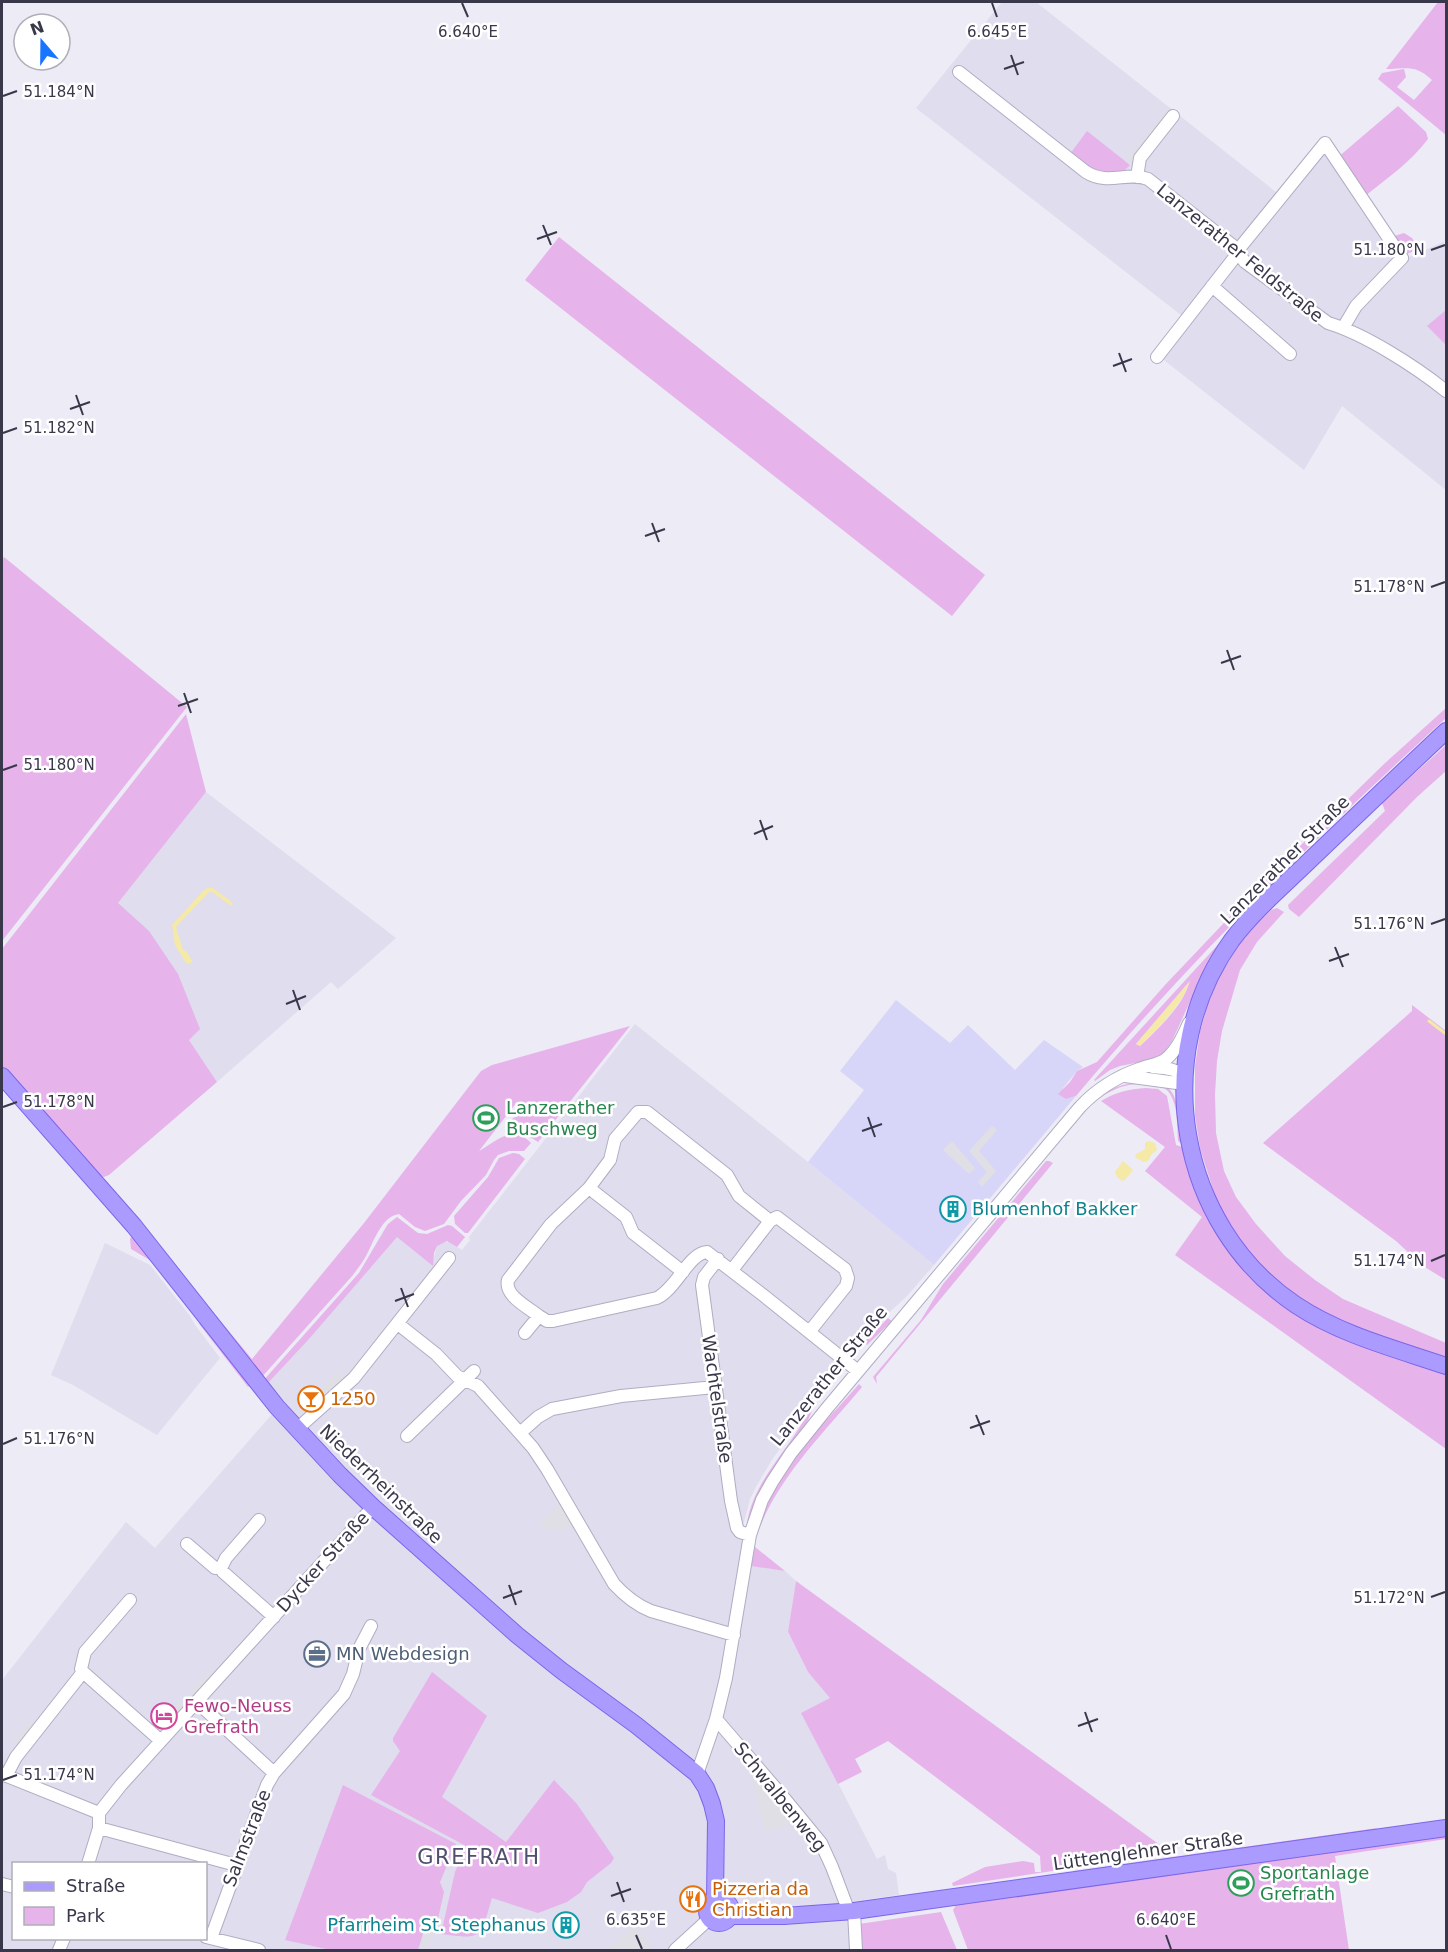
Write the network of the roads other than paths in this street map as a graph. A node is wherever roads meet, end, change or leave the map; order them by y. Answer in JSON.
{"nodes":[{"id":1,"x":959,"y":72,"type":"dead end"},
{"id":2,"x":1173,"y":116,"type":"dead end"},
{"id":3,"x":1137,"y":177,"type":"junction"},
{"id":4,"x":1238,"y":252,"type":"junction"},
{"id":5,"x":1212,"y":286,"type":"junction"},
{"id":6,"x":1343,"y":328,"type":"junction"},
{"id":7,"x":1290,"y":354,"type":"dead end"},
{"id":8,"x":1157,"y":357,"type":"dead end"},
{"id":9,"x":1446,"y":391,"type":"edge"},
{"id":10,"x":1446,"y":731,"type":"edge"},
{"id":11,"x":1199,"y":1004,"type":"junction"},
{"id":12,"x":1148,"y":1066,"type":"junction"},
{"id":13,"x":2,"y":1076,"type":"edge"},
{"id":14,"x":1124,"y":1076,"type":"junction"},
{"id":15,"x":1185,"y":1078,"type":"junction"},
{"id":16,"x":589,"y":1188,"type":"junction"},
{"id":17,"x":770,"y":1221,"type":"junction"},
{"id":18,"x":449,"y":1258,"type":"dead end"},
{"id":19,"x":718,"y":1259,"type":"junction"},
{"id":20,"x":732,"y":1270,"type":"junction"},
{"id":21,"x":683,"y":1272,"type":"junction"},
{"id":22,"x":539,"y":1316,"type":"junction"},
{"id":23,"x":398,"y":1324,"type":"junction"},
{"id":24,"x":810,"y":1332,"type":"junction"},
{"id":25,"x":525,"y":1333,"type":"dead end"},
{"id":26,"x":1446,"y":1366,"type":"edge"},
{"id":27,"x":474,"y":1371,"type":"dead end"},
{"id":28,"x":858,"y":1371,"type":"junction"},
{"id":29,"x":464,"y":1381,"type":"junction"},
{"id":30,"x":715,"y":1387,"type":"junction"},
{"id":31,"x":297,"y":1430,"type":"junction"},
{"id":32,"x":520,"y":1433,"type":"junction"},
{"id":33,"x":407,"y":1436,"type":"dead end"},
{"id":34,"x":373,"y":1508,"type":"junction"},
{"id":35,"x":260,"y":1520,"type":"dead end"},
{"id":36,"x":750,"y":1535,"type":"junction"},
{"id":37,"x":187,"y":1544,"type":"dead end"},
{"id":38,"x":220,"y":1568,"type":"junction"},
{"id":39,"x":130,"y":1600,"type":"dead end"},
{"id":40,"x":274,"y":1617,"type":"junction"},
{"id":41,"x":371,"y":1626,"type":"dead end"},
{"id":42,"x":734,"y":1635,"type":"junction"},
{"id":43,"x":83,"y":1672,"type":"junction"},
{"id":44,"x":197,"y":1702,"type":"junction"},
{"id":45,"x":716,"y":1719,"type":"junction"},
{"id":46,"x":161,"y":1741,"type":"junction"},
{"id":47,"x":274,"y":1773,"type":"junction"},
{"id":48,"x":697,"y":1774,"type":"junction"},
{"id":49,"x":4,"y":1775,"type":"edge"},
{"id":50,"x":99,"y":1813,"type":"junction"},
{"id":51,"x":99,"y":1828,"type":"junction"},
{"id":52,"x":1446,"y":1828,"type":"edge"},
{"id":53,"x":88,"y":1862,"type":"edge"},
{"id":54,"x":236,"y":1865,"type":"junction"},
{"id":55,"x":715,"y":1899,"type":"junction"},
{"id":56,"x":851,"y":1912,"type":"junction"},
{"id":57,"x":730,"y":1916,"type":"junction"},
{"id":58,"x":710,"y":1919,"type":"junction"},
{"id":59,"x":208,"y":1937,"type":"edge"},
{"id":60,"x":260,"y":1950,"type":"edge"},
{"id":61,"x":675,"y":1950,"type":"edge"},
{"id":62,"x":856,"y":1950,"type":"edge"}],
"edges":[{"from":1,"to":3,"type":"street","name":"Lanzerather Feldstraße"},
{"from":2,"to":3,"type":"street","name":"Lanzerather Feldstraße"},
{"from":3,"to":4,"type":"street","name":"Lanzerather Feldstraße"},
{"from":4,"to":5,"type":"street"},
{"from":4,"to":6,"type":"street","name":"Lanzerather Feldstraße"},
{"from":4,"to":6,"type":"street"},
{"from":5,"to":7,"type":"street"},
{"from":5,"to":8,"type":"street"},
{"from":6,"to":9,"type":"street","name":"Lanzerather Feldstraße"},
{"from":10,"to":11,"type":"main road","name":"Lanzerather Straße"},
{"from":11,"to":12,"type":"street","name":"Lanzerather Straße"},
{"from":11,"to":15,"type":"main road","name":"Lanzerather Straße"},
{"from":12,"to":14,"type":"street","name":"Lanzerather Straße"},
{"from":12,"to":15,"type":"street"},
{"from":13,"to":31,"type":"main road","name":"Niederrheinstraße"},
{"from":14,"to":15,"type":"street"},
{"from":14,"to":28,"type":"street","name":"Lanzerather Straße"},
{"from":15,"to":26,"type":"main road","name":"Lanzerather Straße"},
{"from":16,"to":17,"type":"street"},
{"from":16,"to":21,"type":"street"},
{"from":16,"to":22,"type":"street"},
{"from":17,"to":20,"type":"street"},
{"from":17,"to":24,"type":"street"},
{"from":18,"to":23,"type":"street"},
{"from":19,"to":20,"type":"street"},
{"from":19,"to":21,"type":"street"},
{"from":19,"to":30,"type":"street","name":"Wachtelstraße"},
{"from":20,"to":24,"type":"street"},
{"from":21,"to":22,"type":"street"},
{"from":22,"to":25,"type":"street"},
{"from":23,"to":29,"type":"street"},
{"from":23,"to":31,"type":"street"},
{"from":24,"to":28,"type":"street"},
{"from":27,"to":29,"type":"street"},
{"from":28,"to":36,"type":"street","name":"Lanzerather Straße"},
{"from":29,"to":32,"type":"street"},
{"from":29,"to":33,"type":"street"},
{"from":30,"to":32,"type":"street"},
{"from":30,"to":36,"type":"street","name":"Wachtelstraße"},
{"from":31,"to":34,"type":"main road","name":"Niederrheinstraße"},
{"from":32,"to":42,"type":"street"},
{"from":34,"to":40,"type":"street","name":"Dycker Straße"},
{"from":34,"to":48,"type":"main road","name":"Niederrheinstraße"},
{"from":35,"to":38,"type":"street"},
{"from":36,"to":42,"type":"street","name":"Lanzerather Straße"},
{"from":37,"to":38,"type":"street","name":"Dycker Straße"},
{"from":38,"to":40,"type":"street","name":"Dycker Straße"},
{"from":39,"to":43,"type":"street"},
{"from":40,"to":44,"type":"street","name":"Dycker Straße"},
{"from":41,"to":47,"type":"street","name":"Salmstraße"},
{"from":42,"to":45,"type":"street","name":"Lanzerather Straße"},
{"from":43,"to":46,"type":"street"},
{"from":43,"to":49,"type":"street"},
{"from":44,"to":46,"type":"street","name":"Dycker Straße"},
{"from":44,"to":47,"type":"street","name":"Salmstraße"},
{"from":45,"to":48,"type":"street","name":"Lanzerather Straße"},
{"from":45,"to":56,"type":"street","name":"Schwalbenweg"},
{"from":46,"to":50,"type":"street","name":"Dycker Straße"},
{"from":47,"to":54,"type":"street","name":"Salmstraße"},
{"from":48,"to":55,"type":"main road","name":"Niederrheinstraße"},
{"from":49,"to":50,"type":"street"},
{"from":50,"to":51,"type":"street"},
{"from":51,"to":53,"type":"street"},
{"from":51,"to":54,"type":"street"},
{"from":52,"to":56,"type":"main road","name":"Lüttenglehner Straße"},
{"from":54,"to":59,"type":"street","name":"Salmstraße"},
{"from":55,"to":57,"type":"main road"},
{"from":55,"to":58,"type":"main road"},
{"from":56,"to":57,"type":"main road","name":"Lüttenglehner Straße"},
{"from":56,"to":62,"type":"street"},
{"from":57,"to":58,"type":"main road"},
{"from":58,"to":61,"type":"street"},
{"from":59,"to":60,"type":"street"}]}
